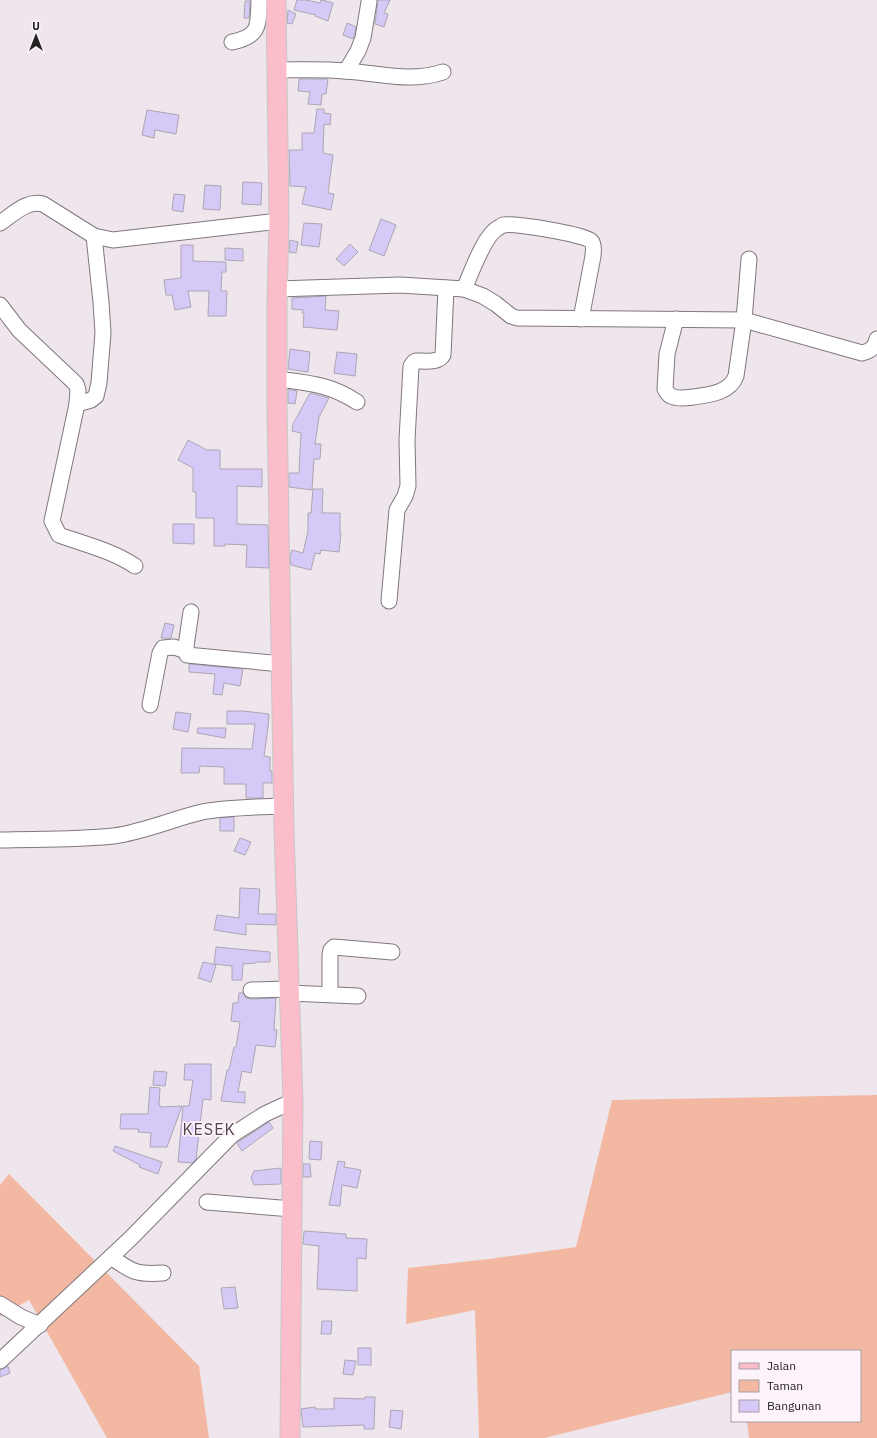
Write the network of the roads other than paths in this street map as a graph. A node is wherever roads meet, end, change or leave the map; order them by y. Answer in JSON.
{"nodes":[{"id":1,"x":259,"y":0,"type":"edge"},
{"id":2,"x":276,"y":0,"type":"edge"},
{"id":3,"x":369,"y":2,"type":"dead end"},
{"id":4,"x":232,"y":42,"type":"dead end"},
{"id":5,"x":277,"y":70,"type":"junction"},
{"id":6,"x":346,"y":71,"type":"junction"},
{"id":7,"x":443,"y":72,"type":"dead end"},
{"id":8,"x":279,"y":221,"type":"junction"},
{"id":9,"x":0,"y":224,"type":"edge"},
{"id":10,"x":94,"y":236,"type":"junction"},
{"id":11,"x":749,"y":259,"type":"dead end"},
{"id":12,"x":446,"y":288,"type":"junction"},
{"id":13,"x":277,"y":289,"type":"junction"},
{"id":14,"x":464,"y":289,"type":"junction"},
{"id":15,"x":0,"y":306,"type":"edge"},
{"id":16,"x":581,"y":319,"type":"junction"},
{"id":17,"x":676,"y":319,"type":"junction"},
{"id":18,"x":744,"y":320,"type":"junction"},
{"id":19,"x":877,"y":339,"type":"edge"},
{"id":20,"x":277,"y":379,"type":"junction"},
{"id":21,"x":357,"y":402,"type":"dead end"},
{"id":22,"x":77,"y":404,"type":"junction"},
{"id":23,"x":135,"y":566,"type":"dead end"},
{"id":24,"x":389,"y":601,"type":"dead end"},
{"id":25,"x":191,"y":612,"type":"dead end"},
{"id":26,"x":186,"y":651,"type":"junction"},
{"id":27,"x":282,"y":664,"type":"junction"},
{"id":28,"x":150,"y":705,"type":"dead end"},
{"id":29,"x":284,"y":806,"type":"junction"},
{"id":30,"x":0,"y":840,"type":"edge"},
{"id":31,"x":392,"y":952,"type":"dead end"},
{"id":32,"x":251,"y":990,"type":"dead end"},
{"id":33,"x":289,"y":991,"type":"junction"},
{"id":34,"x":330,"y":994,"type":"junction"},
{"id":35,"x":358,"y":996,"type":"dead end"},
{"id":36,"x":293,"y":1101,"type":"junction"},
{"id":37,"x":207,"y":1202,"type":"dead end"},
{"id":38,"x":292,"y":1209,"type":"junction"},
{"id":39,"x":111,"y":1257,"type":"junction"},
{"id":40,"x":163,"y":1273,"type":"dead end"},
{"id":41,"x":0,"y":1304,"type":"edge"},
{"id":42,"x":40,"y":1325,"type":"junction"},
{"id":43,"x":0,"y":1361,"type":"edge"},
{"id":44,"x":290,"y":1438,"type":"edge"}],
"edges":[{"from":1,"to":4,"type":"street"},
{"from":2,"to":5,"type":"main road"},
{"from":3,"to":6,"type":"street"},
{"from":5,"to":6,"type":"street"},
{"from":5,"to":8,"type":"main road"},
{"from":6,"to":7,"type":"street"},
{"from":8,"to":10,"type":"street"},
{"from":8,"to":13,"type":"main road"},
{"from":9,"to":10,"type":"street"},
{"from":10,"to":22,"type":"street"},
{"from":11,"to":18,"type":"street"},
{"from":12,"to":13,"type":"street"},
{"from":12,"to":14,"type":"street"},
{"from":12,"to":24,"type":"street"},
{"from":13,"to":20,"type":"main road"},
{"from":14,"to":16,"type":"street"},
{"from":14,"to":16,"type":"street"},
{"from":15,"to":22,"type":"street"},
{"from":16,"to":17,"type":"street"},
{"from":17,"to":18,"type":"street"},
{"from":17,"to":18,"type":"street"},
{"from":18,"to":19,"type":"street"},
{"from":20,"to":21,"type":"street"},
{"from":20,"to":27,"type":"main road"},
{"from":22,"to":23,"type":"street"},
{"from":25,"to":26,"type":"street"},
{"from":26,"to":27,"type":"street"},
{"from":26,"to":28,"type":"street"},
{"from":27,"to":29,"type":"main road"},
{"from":29,"to":30,"type":"street"},
{"from":29,"to":33,"type":"main road"},
{"from":31,"to":34,"type":"street"},
{"from":32,"to":33,"type":"street"},
{"from":33,"to":34,"type":"street"},
{"from":33,"to":36,"type":"main road"},
{"from":34,"to":35,"type":"street"},
{"from":36,"to":38,"type":"main road"},
{"from":36,"to":39,"type":"street"},
{"from":37,"to":38,"type":"street"},
{"from":38,"to":44,"type":"main road"},
{"from":39,"to":40,"type":"street"},
{"from":39,"to":42,"type":"street"},
{"from":41,"to":42,"type":"street"},
{"from":42,"to":43,"type":"street"}]}
